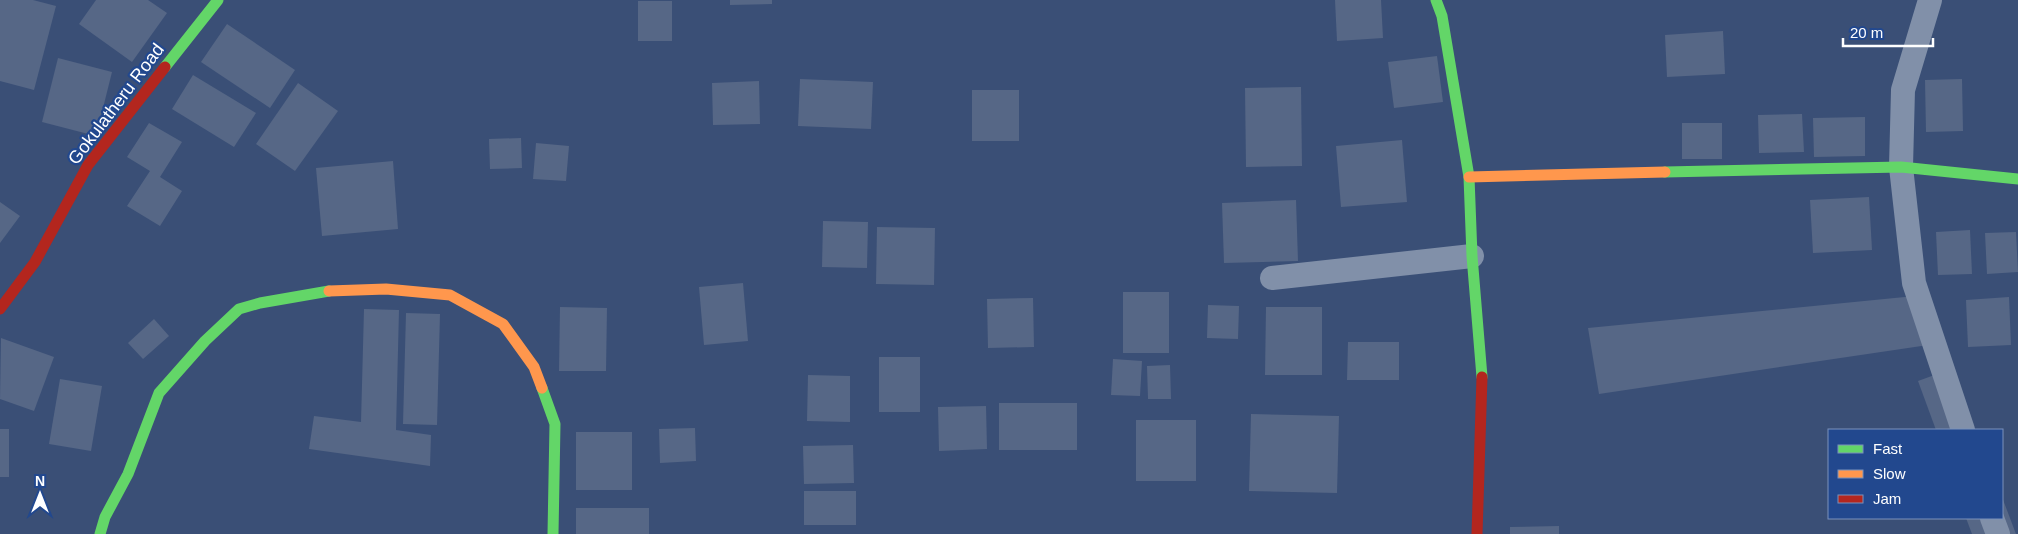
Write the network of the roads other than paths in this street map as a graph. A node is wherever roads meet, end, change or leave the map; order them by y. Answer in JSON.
{"nodes":[{"id":1,"x":218,"y":0,"type":"edge"},
{"id":2,"x":1436,"y":0,"type":"edge"},
{"id":3,"x":1930,"y":0,"type":"edge"},
{"id":4,"x":1901,"y":167,"type":"junction"},
{"id":5,"x":1469,"y":177,"type":"junction"},
{"id":6,"x":2018,"y":179,"type":"edge"},
{"id":7,"x":1472,"y":256,"type":"junction"},
{"id":8,"x":1272,"y":278,"type":"dead end"},
{"id":9,"x":0,"y":309,"type":"edge"},
{"id":10,"x":1963,"y":429,"type":"edge"},
{"id":11,"x":1992,"y":519,"type":"edge"},
{"id":12,"x":100,"y":534,"type":"edge"},
{"id":13,"x":553,"y":534,"type":"edge"},
{"id":14,"x":1477,"y":534,"type":"edge"},
{"id":15,"x":1998,"y":534,"type":"edge"}],
"edges":[{"from":1,"to":9,"type":"street","name":"Gokulatheru Road"},
{"from":2,"to":5,"type":"street"},
{"from":3,"to":4,"type":"street"},
{"from":4,"to":5,"type":"street"},
{"from":4,"to":6,"type":"street"},
{"from":4,"to":10,"type":"street"},
{"from":5,"to":7,"type":"street"},
{"from":7,"to":8,"type":"street"},
{"from":7,"to":14,"type":"street"},
{"from":11,"to":15,"type":"street"},
{"from":12,"to":13,"type":"street"}]}
